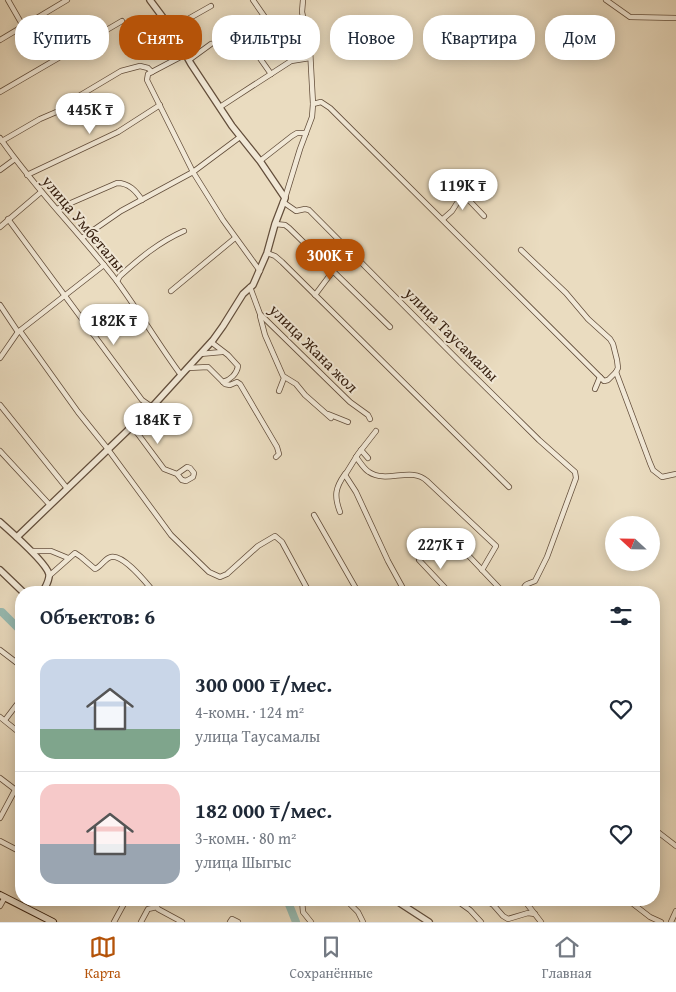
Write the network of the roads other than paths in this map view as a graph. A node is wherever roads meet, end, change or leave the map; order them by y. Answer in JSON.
{"nodes":[{"id":1,"x":8,"y":0,"type":"edge"},
{"id":2,"x":67,"y":0,"type":"edge"},
{"id":3,"x":150,"y":0,"type":"edge"},
{"id":4,"x":253,"y":0,"type":"edge"},
{"id":5,"x":303,"y":0,"type":"edge"},
{"id":6,"x":606,"y":0,"type":"edge"},
{"id":7,"x":211,"y":6,"type":"dead end"},
{"id":8,"x":17,"y":15,"type":"edge"},
{"id":9,"x":42,"y":15,"type":"edge"},
{"id":10,"x":161,"y":15,"type":"edge"},
{"id":11,"x":195,"y":15,"type":"edge"},
{"id":12,"x":263,"y":15,"type":"edge"},
{"id":13,"x":303,"y":15,"type":"edge"},
{"id":14,"x":676,"y":18,"type":"edge"},
{"id":15,"x":119,"y":23,"type":"edge"},
{"id":16,"x":15,"y":31,"type":"edge"},
{"id":17,"x":0,"y":40,"type":"edge"},
{"id":18,"x":211,"y":44,"type":"dead end"},
{"id":19,"x":202,"y":49,"type":"edge"},
{"id":20,"x":180,"y":60,"type":"edge"},
{"id":21,"x":189,"y":60,"type":"edge"},
{"id":22,"x":261,"y":60,"type":"edge"},
{"id":23,"x":297,"y":60,"type":"edge"},
{"id":24,"x":310,"y":60,"type":"edge"},
{"id":25,"x":152,"y":72,"type":"junction"},
{"id":26,"x":271,"y":74,"type":"junction"},
{"id":27,"x":0,"y":92,"type":"edge"},
{"id":28,"x":313,"y":104,"type":"junction"},
{"id":29,"x":160,"y":105,"type":"junction"},
{"id":30,"x":220,"y":107,"type":"junction"},
{"id":31,"x":306,"y":133,"type":"junction"},
{"id":32,"x":240,"y":137,"type":"junction"},
{"id":33,"x":1,"y":141,"type":"edge"},
{"id":34,"x":15,"y":159,"type":"junction"},
{"id":35,"x":260,"y":161,"type":"junction"},
{"id":36,"x":0,"y":170,"type":"edge"},
{"id":37,"x":193,"y":172,"type":"junction"},
{"id":38,"x":27,"y":175,"type":"junction"},
{"id":39,"x":41,"y":192,"type":"junction"},
{"id":40,"x":142,"y":200,"type":"junction"},
{"id":41,"x":284,"y":200,"type":"junction"},
{"id":42,"x":57,"y":209,"type":"junction"},
{"id":43,"x":484,"y":216,"type":"dead end"},
{"id":44,"x":8,"y":219,"type":"junction"},
{"id":45,"x":443,"y":219,"type":"junction"},
{"id":46,"x":275,"y":224,"type":"junction"},
{"id":47,"x":0,"y":227,"type":"edge"},
{"id":48,"x":184,"y":231,"type":"dead end"},
{"id":49,"x":82,"y":238,"type":"junction"},
{"id":50,"x":235,"y":238,"type":"junction"},
{"id":51,"x":520,"y":250,"type":"dead end"},
{"id":52,"x":267,"y":253,"type":"junction"},
{"id":53,"x":104,"y":265,"type":"junction"},
{"id":54,"x":260,"y":270,"type":"junction"},
{"id":55,"x":333,"y":271,"type":"junction"},
{"id":56,"x":117,"y":282,"type":"junction"},
{"id":57,"x":250,"y":287,"type":"junction"},
{"id":58,"x":171,"y":291,"type":"dead end"},
{"id":59,"x":315,"y":295,"type":"junction"},
{"id":60,"x":66,"y":296,"type":"junction"},
{"id":61,"x":0,"y":305,"type":"edge"},
{"id":62,"x":260,"y":314,"type":"junction"},
{"id":63,"x":390,"y":327,"type":"dead end"},
{"id":64,"x":19,"y":332,"type":"junction"},
{"id":65,"x":211,"y":342,"type":"junction"},
{"id":66,"x":222,"y":352,"type":"junction"},
{"id":67,"x":200,"y":354,"type":"junction"},
{"id":68,"x":0,"y":358,"type":"edge"},
{"id":69,"x":186,"y":368,"type":"junction"},
{"id":70,"x":616,"y":372,"type":"junction"},
{"id":71,"x":181,"y":375,"type":"junction"},
{"id":72,"x":600,"y":377,"type":"junction"},
{"id":73,"x":285,"y":380,"type":"junction"},
{"id":74,"x":223,"y":382,"type":"junction"},
{"id":75,"x":595,"y":389,"type":"dead end"},
{"id":76,"x":280,"y":392,"type":"dead end"},
{"id":77,"x":0,"y":405,"type":"edge"},
{"id":78,"x":152,"y":407,"type":"junction"},
{"id":79,"x":324,"y":413,"type":"junction"},
{"id":80,"x":331,"y":418,"type":"dead end"},
{"id":81,"x":370,"y":419,"type":"dead end"},
{"id":82,"x":348,"y":422,"type":"dead end"},
{"id":83,"x":132,"y":426,"type":"junction"},
{"id":84,"x":376,"y":430,"type":"dead end"},
{"id":85,"x":107,"y":448,"type":"junction"},
{"id":86,"x":361,"y":450,"type":"junction"},
{"id":87,"x":0,"y":451,"type":"edge"},
{"id":88,"x":276,"y":457,"type":"dead end"},
{"id":89,"x":356,"y":457,"type":"junction"},
{"id":90,"x":368,"y":458,"type":"dead end"},
{"id":91,"x":177,"y":474,"type":"dead end"},
{"id":92,"x":345,"y":474,"type":"junction"},
{"id":93,"x":676,"y":474,"type":"edge"},
{"id":94,"x":66,"y":487,"type":"junction"},
{"id":95,"x":509,"y":487,"type":"dead end"},
{"id":96,"x":49,"y":504,"type":"junction"},
{"id":97,"x":340,"y":512,"type":"dead end"},
{"id":98,"x":314,"y":515,"type":"dead end"},
{"id":99,"x":1,"y":526,"type":"edge"},
{"id":100,"x":448,"y":534,"type":"dead end"},
{"id":101,"x":17,"y":537,"type":"junction"},
{"id":102,"x":31,"y":551,"type":"junction"},
{"id":103,"x":68,"y":558,"type":"junction"},
{"id":104,"x":419,"y":560,"type":"dead end"},
{"id":105,"x":0,"y":570,"type":"edge"},
{"id":106,"x":482,"y":570,"type":"junction"},
{"id":107,"x":49,"y":576,"type":"junction"},
{"id":108,"x":17,"y":586,"type":"edge"},
{"id":109,"x":45,"y":586,"type":"edge"},
{"id":110,"x":149,"y":586,"type":"edge"},
{"id":111,"x":305,"y":586,"type":"edge"},
{"id":112,"x":355,"y":586,"type":"edge"},
{"id":113,"x":402,"y":586,"type":"edge"},
{"id":114,"x":443,"y":586,"type":"edge"},
{"id":115,"x":497,"y":586,"type":"edge"},
{"id":116,"x":525,"y":586,"type":"edge"},
{"id":117,"x":0,"y":650,"type":"edge"},
{"id":118,"x":15,"y":661,"type":"edge"},
{"id":119,"x":15,"y":706,"type":"edge"},
{"id":120,"x":2,"y":720,"type":"edge"},
{"id":121,"x":15,"y":730,"type":"edge"},
{"id":122,"x":0,"y":778,"type":"edge"},
{"id":123,"x":15,"y":790,"type":"joint"},
{"id":124,"x":0,"y":818,"type":"edge"},
{"id":125,"x":660,"y":834,"type":"edge"},
{"id":126,"x":0,"y":841,"type":"edge"},
{"id":127,"x":676,"y":846,"type":"edge"},
{"id":128,"x":15,"y":849,"type":"edge"},
{"id":129,"x":2,"y":896,"type":"edge"},
{"id":130,"x":15,"y":903,"type":"edge"},
{"id":131,"x":0,"y":906,"type":"edge"},
{"id":132,"x":21,"y":906,"type":"edge"},
{"id":133,"x":123,"y":906,"type":"edge"},
{"id":134,"x":302,"y":906,"type":"edge"},
{"id":135,"x":352,"y":906,"type":"edge"},
{"id":136,"x":404,"y":906,"type":"edge"},
{"id":137,"x":464,"y":906,"type":"edge"},
{"id":138,"x":494,"y":906,"type":"edge"},
{"id":139,"x":528,"y":906,"type":"edge"},
{"id":140,"x":636,"y":906,"type":"edge"},
{"id":141,"x":157,"y":907,"type":"joint"},
{"id":142,"x":676,"y":911,"type":"edge"},
{"id":143,"x":534,"y":914,"type":"junction"},
{"id":144,"x":52,"y":922,"type":"edge"},
{"id":145,"x":114,"y":922,"type":"edge"},
{"id":146,"x":141,"y":922,"type":"edge"},
{"id":147,"x":182,"y":922,"type":"edge"},
{"id":148,"x":230,"y":922,"type":"edge"},
{"id":149,"x":238,"y":922,"type":"edge"},
{"id":150,"x":312,"y":922,"type":"edge"},
{"id":151,"x":363,"y":922,"type":"edge"},
{"id":152,"x":429,"y":922,"type":"edge"},
{"id":153,"x":481,"y":922,"type":"edge"},
{"id":154,"x":541,"y":922,"type":"edge"},
{"id":155,"x":660,"y":922,"type":"edge"},
{"id":156,"x":671,"y":922,"type":"edge"}],
"edges":[{"from":1,"to":8,"type":"street"},
{"from":2,"to":9,"type":"street"},
{"from":3,"to":10,"type":"street"},
{"from":4,"to":12,"type":"street"},
{"from":5,"to":13,"type":"street"},
{"from":6,"to":14,"type":"street"},
{"from":7,"to":11,"type":"street"},
{"from":15,"to":27,"type":"street"},
{"from":16,"to":17,"type":"street"},
{"from":18,"to":19,"type":"street"},
{"from":20,"to":25,"type":"street"},
{"from":21,"to":30,"type":"street"},
{"from":22,"to":26,"type":"street"},
{"from":23,"to":26,"type":"street"},
{"from":24,"to":28,"type":"street"},
{"from":25,"to":29,"type":"street"},
{"from":25,"to":33,"type":"street"},
{"from":26,"to":30,"type":"street"},
{"from":28,"to":31,"type":"street"},
{"from":28,"to":45,"type":"street"},
{"from":29,"to":37,"type":"street"},
{"from":29,"to":38,"type":"street"},
{"from":30,"to":32,"type":"street"},
{"from":31,"to":35,"type":"street"},
{"from":31,"to":41,"type":"street"},
{"from":32,"to":35,"type":"street"},
{"from":32,"to":37,"type":"street"},
{"from":33,"to":34,"type":"street","name":"улица Умбеталы"},
{"from":34,"to":36,"type":"street"},
{"from":34,"to":38,"type":"street","name":"улица Умбеталы"},
{"from":35,"to":41,"type":"street"},
{"from":37,"to":40,"type":"street"},
{"from":37,"to":50,"type":"street"},
{"from":38,"to":39,"type":"street","name":"улица Умбеталы"},
{"from":39,"to":42,"type":"street","name":"улица Умбеталы"},
{"from":39,"to":44,"type":"street"},
{"from":40,"to":42,"type":"street"},
{"from":40,"to":49,"type":"street"},
{"from":41,"to":46,"type":"street"},
{"from":41,"to":116,"type":"street","name":"улица Таусамалы"},
{"from":42,"to":49,"type":"street","name":"улица Умбеталы"},
{"from":43,"to":45,"type":"street"},
{"from":44,"to":47,"type":"street"},
{"from":44,"to":60,"type":"street"},
{"from":45,"to":72,"type":"street"},
{"from":46,"to":52,"type":"street"},
{"from":46,"to":55,"type":"street"},
{"from":48,"to":56,"type":"street"},
{"from":49,"to":53,"type":"street","name":"улица Умбеталы"},
{"from":50,"to":54,"type":"street"},
{"from":50,"to":58,"type":"street"},
{"from":51,"to":70,"type":"street"},
{"from":52,"to":54,"type":"street"},
{"from":52,"to":59,"type":"street"},
{"from":53,"to":56,"type":"street","name":"улица Умбеталы"},
{"from":53,"to":60,"type":"street"},
{"from":54,"to":57,"type":"street"},
{"from":55,"to":59,"type":"street"},
{"from":55,"to":63,"type":"street"},
{"from":56,"to":71,"type":"street","name":"улица Умбеталы"},
{"from":57,"to":62,"type":"street","name":"улица Жана жол"},
{"from":57,"to":65,"type":"street"},
{"from":59,"to":95,"type":"street"},
{"from":60,"to":64,"type":"street"},
{"from":60,"to":78,"type":"street"},
{"from":61,"to":64,"type":"street"},
{"from":62,"to":73,"type":"street"},
{"from":62,"to":81,"type":"street","name":"улица Жана жол"},
{"from":64,"to":68,"type":"street"},
{"from":64,"to":85,"type":"street"},
{"from":65,"to":66,"type":"street"},
{"from":65,"to":67,"type":"street"},
{"from":66,"to":67,"type":"street"},
{"from":66,"to":74,"type":"street"},
{"from":67,"to":69,"type":"street"},
{"from":69,"to":71,"type":"street"},
{"from":69,"to":74,"type":"street"},
{"from":70,"to":72,"type":"street"},
{"from":70,"to":93,"type":"street"},
{"from":71,"to":78,"type":"street"},
{"from":72,"to":75,"type":"street"},
{"from":73,"to":76,"type":"street"},
{"from":73,"to":79,"type":"street"},
{"from":74,"to":88,"type":"street"},
{"from":77,"to":94,"type":"street"},
{"from":78,"to":83,"type":"street"},
{"from":79,"to":80,"type":"street"},
{"from":79,"to":82,"type":"street"},
{"from":83,"to":85,"type":"street"},
{"from":83,"to":91,"type":"street"},
{"from":84,"to":86,"type":"street"},
{"from":85,"to":94,"type":"street"},
{"from":85,"to":111,"type":"street"},
{"from":86,"to":89,"type":"street"},
{"from":86,"to":90,"type":"street"},
{"from":87,"to":96,"type":"street"},
{"from":89,"to":92,"type":"street"},
{"from":89,"to":106,"type":"street"},
{"from":92,"to":97,"type":"street"},
{"from":92,"to":113,"type":"street"},
{"from":94,"to":96,"type":"street"},
{"from":96,"to":101,"type":"street"},
{"from":98,"to":112,"type":"street"},
{"from":99,"to":101,"type":"street"},
{"from":100,"to":106,"type":"street"},
{"from":101,"to":102,"type":"street"},
{"from":102,"to":103,"type":"street"},
{"from":102,"to":107,"type":"street"},
{"from":103,"to":107,"type":"street"},
{"from":103,"to":110,"type":"street"},
{"from":104,"to":114,"type":"street"},
{"from":105,"to":108,"type":"street"},
{"from":106,"to":115,"type":"street"},
{"from":107,"to":109,"type":"street"},
{"from":117,"to":118,"type":"street"},
{"from":119,"to":120,"type":"street"},
{"from":120,"to":121,"type":"street"},
{"from":122,"to":123,"type":"street"},
{"from":123,"to":124,"type":"street"},
{"from":125,"to":127,"type":"street"},
{"from":126,"to":128,"type":"street"},
{"from":129,"to":130,"type":"main road"},
{"from":129,"to":131,"type":"street"},
{"from":132,"to":144,"type":"main road"},
{"from":133,"to":145,"type":"street"},
{"from":134,"to":150,"type":"street"},
{"from":135,"to":151,"type":"street"},
{"from":136,"to":152,"type":"street"},
{"from":137,"to":153,"type":"street"},
{"from":138,"to":143,"type":"street"},
{"from":139,"to":143,"type":"street"},
{"from":140,"to":155,"type":"street"},
{"from":141,"to":146,"type":"street"},
{"from":141,"to":147,"type":"street"},
{"from":142,"to":156,"type":"street"},
{"from":143,"to":154,"type":"street"},
{"from":148,"to":149,"type":"street"}]}
